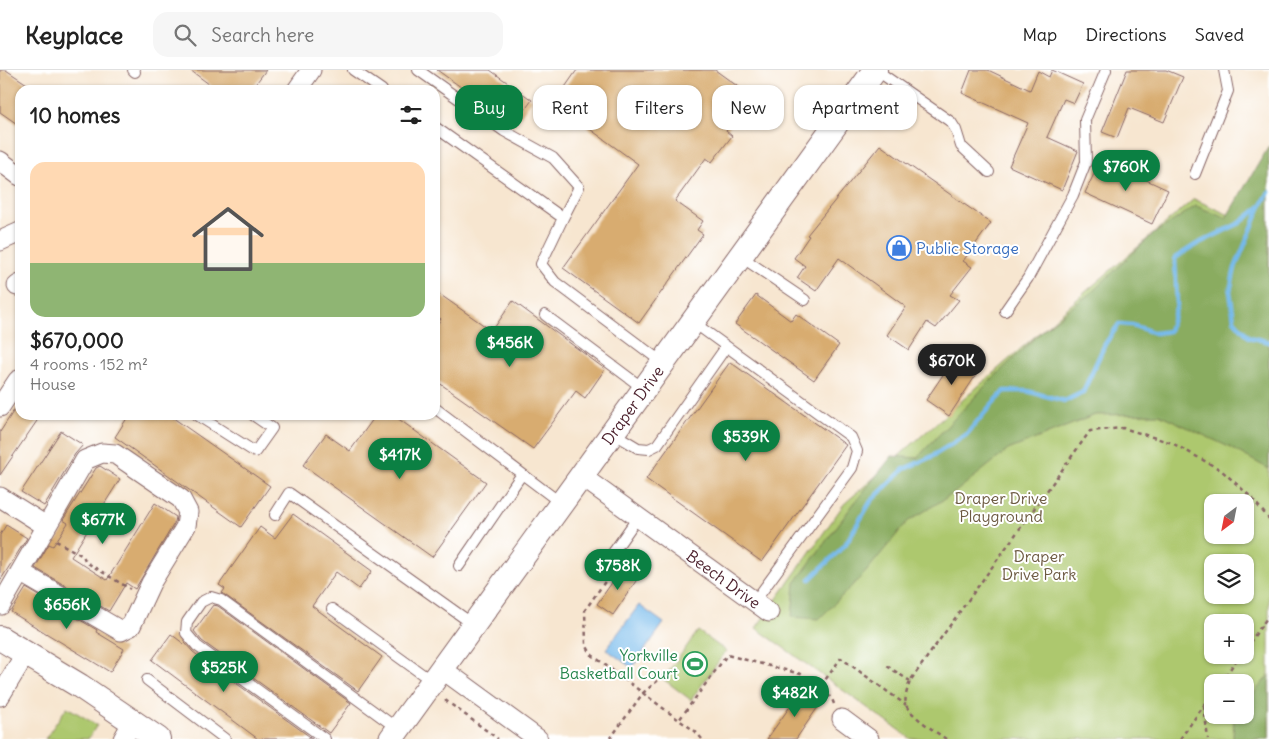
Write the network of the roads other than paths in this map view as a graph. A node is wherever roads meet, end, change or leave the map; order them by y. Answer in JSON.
{"nodes":[{"id":1,"x":311,"y":70,"type":"edge"},
{"id":2,"x":353,"y":70,"type":"edge"},
{"id":3,"x":418,"y":70,"type":"edge"},
{"id":4,"x":1106,"y":70,"type":"edge"},
{"id":5,"x":1224,"y":70,"type":"edge"},
{"id":6,"x":871,"y":72,"type":"edge"},
{"id":7,"x":300,"y":85,"type":"edge"},
{"id":8,"x":375,"y":85,"type":"edge"},
{"id":9,"x":439,"y":85,"type":"edge"},
{"id":10,"x":440,"y":86,"type":"edge"},
{"id":11,"x":440,"y":132,"type":"edge"},
{"id":12,"x":0,"y":162,"type":"edge"},
{"id":13,"x":15,"y":172,"type":"edge"},
{"id":14,"x":989,"y":172,"type":"dead end"},
{"id":15,"x":1195,"y":174,"type":"dead end"},
{"id":16,"x":563,"y":218,"type":"junction"},
{"id":17,"x":15,"y":234,"type":"edge"},
{"id":18,"x":0,"y":241,"type":"edge"},
{"id":19,"x":740,"y":256,"type":"junction"},
{"id":20,"x":805,"y":300,"type":"dead end"},
{"id":21,"x":1005,"y":310,"type":"dead end"},
{"id":22,"x":545,"y":315,"type":"dead end"},
{"id":23,"x":693,"y":322,"type":"junction"},
{"id":24,"x":726,"y":347,"type":"junction"},
{"id":25,"x":663,"y":363,"type":"junction"},
{"id":26,"x":15,"y":384,"type":"edge"},
{"id":27,"x":644,"y":389,"type":"junction"},
{"id":28,"x":0,"y":407,"type":"edge"},
{"id":29,"x":440,"y":412,"type":"edge"},
{"id":30,"x":206,"y":420,"type":"edge"},
{"id":31,"x":260,"y":420,"type":"edge"},
{"id":32,"x":613,"y":433,"type":"junction"},
{"id":33,"x":522,"y":474,"type":"junction"},
{"id":34,"x":581,"y":476,"type":"junction"},
{"id":35,"x":0,"y":497,"type":"edge"},
{"id":36,"x":562,"y":504,"type":"junction"},
{"id":37,"x":275,"y":515,"type":"dead end"},
{"id":38,"x":638,"y":517,"type":"junction"},
{"id":39,"x":48,"y":532,"type":"junction"},
{"id":40,"x":459,"y":566,"type":"dead end"},
{"id":41,"x":640,"y":570,"type":"dead end"},
{"id":42,"x":20,"y":572,"type":"junction"},
{"id":43,"x":1,"y":605,"type":"edge"},
{"id":44,"x":762,"y":607,"type":"joint"},
{"id":45,"x":332,"y":609,"type":"dead end"},
{"id":46,"x":474,"y":625,"type":"junction"},
{"id":47,"x":0,"y":638,"type":"edge"},
{"id":48,"x":26,"y":653,"type":"junction"},
{"id":49,"x":147,"y":680,"type":"dead end"},
{"id":50,"x":440,"y":684,"type":"junction"},
{"id":51,"x":0,"y":696,"type":"edge"},
{"id":52,"x":842,"y":719,"type":"road end"},
{"id":53,"x":128,"y":730,"type":"edge"},
{"id":54,"x":394,"y":734,"type":"edge"},
{"id":55,"x":158,"y":739,"type":"edge"},
{"id":56,"x":225,"y":739,"type":"edge"},
{"id":57,"x":325,"y":739,"type":"edge"},
{"id":58,"x":538,"y":739,"type":"edge"},
{"id":59,"x":869,"y":739,"type":"edge"}],
"edges":[{"from":1,"to":7,"type":"street"},
{"from":2,"to":8,"type":"lane"},
{"from":3,"to":9,"type":"lane"},
{"from":4,"to":21,"type":"lane"},
{"from":5,"to":15,"type":"lane"},
{"from":6,"to":14,"type":"lane"},
{"from":6,"to":19,"type":"street","name":"Draper Drive"},
{"from":10,"to":16,"type":"lane"},
{"from":11,"to":16,"type":"lane"},
{"from":12,"to":13,"type":"street"},
{"from":16,"to":25,"type":"lane"},
{"from":17,"to":18,"type":"street"},
{"from":19,"to":20,"type":"lane"},
{"from":19,"to":23,"type":"street","name":"Draper Drive"},
{"from":22,"to":27,"type":"lane"},
{"from":23,"to":24,"type":"lane"},
{"from":23,"to":25,"type":"street","name":"Draper Drive"},
{"from":24,"to":32,"type":"lane"},
{"from":24,"to":44,"type":"lane"},
{"from":25,"to":27,"type":"street","name":"Draper Drive"},
{"from":26,"to":28,"type":"street"},
{"from":27,"to":32,"type":"street","name":"Draper Drive"},
{"from":29,"to":33,"type":"lane"},
{"from":30,"to":31,"type":"lane"},
{"from":32,"to":34,"type":"street","name":"Draper Drive"},
{"from":33,"to":36,"type":"lane"},
{"from":33,"to":40,"type":"lane"},
{"from":34,"to":36,"type":"street","name":"Draper Drive"},
{"from":34,"to":38,"type":"street","name":"Beech Drive"},
{"from":35,"to":39,"type":"street"},
{"from":36,"to":46,"type":"street","name":"Draper Drive"},
{"from":37,"to":46,"type":"lane"},
{"from":38,"to":41,"type":"lane"},
{"from":38,"to":44,"type":"street","name":"Beech Drive"},
{"from":39,"to":42,"type":"street"},
{"from":39,"to":42,"type":"street"},
{"from":42,"to":43,"type":"street"},
{"from":45,"to":50,"type":"lane"},
{"from":46,"to":50,"type":"street","name":"Draper Drive"},
{"from":47,"to":48,"type":"street"},
{"from":48,"to":51,"type":"street"},
{"from":48,"to":53,"type":"street"},
{"from":49,"to":56,"type":"lane"},
{"from":50,"to":54,"type":"street","name":"Draper Drive"},
{"from":50,"to":58,"type":"street"},
{"from":52,"to":59,"type":"street"},
{"from":53,"to":55,"type":"street"},
{"from":54,"to":57,"type":"lane"}]}
